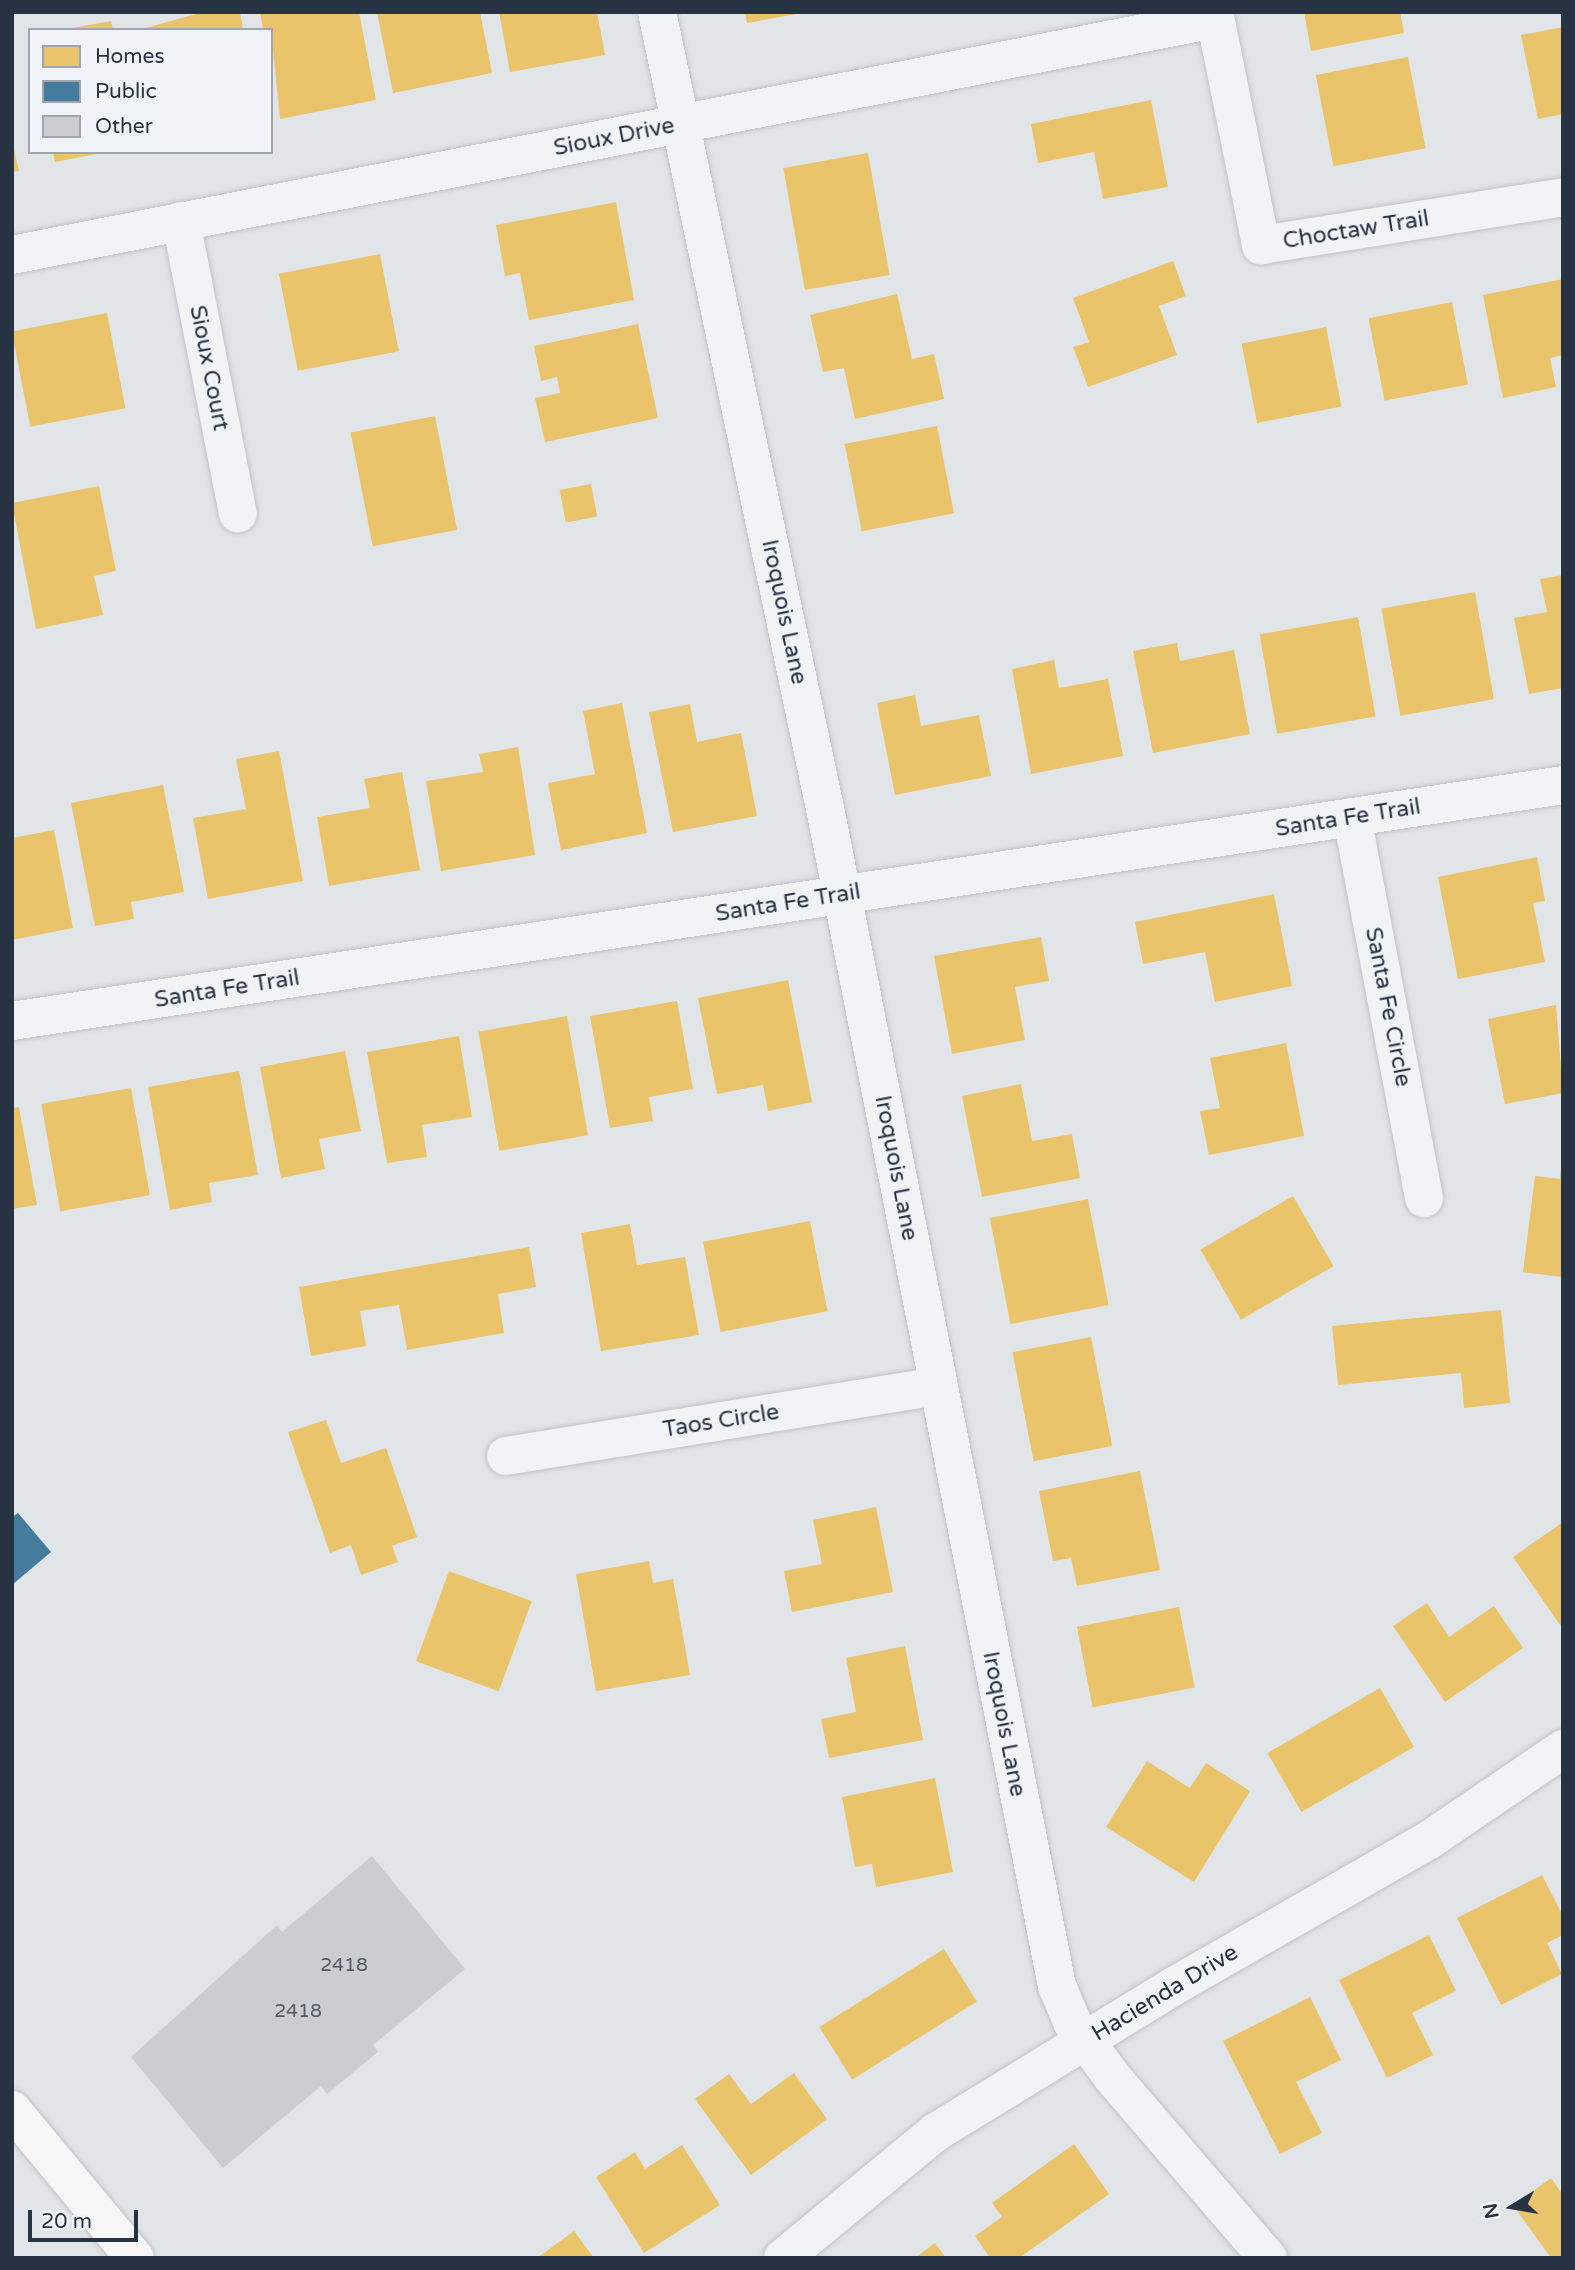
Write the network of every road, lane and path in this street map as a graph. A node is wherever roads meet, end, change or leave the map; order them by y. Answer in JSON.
{"nodes":[{"id":1,"x":657,"y":12,"type":"edge"},
{"id":2,"x":1215,"y":16,"type":"edge"},
{"id":3,"x":680,"y":124,"type":"junction"},
{"id":4,"x":1563,"y":197,"type":"edge"},
{"id":5,"x":181,"y":221,"type":"junction"},
{"id":6,"x":12,"y":255,"type":"edge"},
{"id":7,"x":238,"y":514,"type":"dead end"},
{"id":8,"x":1563,"y":785,"type":"edge"},
{"id":9,"x":1352,"y":817,"type":"junction"},
{"id":10,"x":842,"y":894,"type":"junction"},
{"id":11,"x":12,"y":1021,"type":"edge"},
{"id":12,"x":1423,"y":1198,"type":"dead end"},
{"id":13,"x":936,"y":1386,"type":"junction"},
{"id":14,"x":506,"y":1456,"type":"dead end"},
{"id":15,"x":1563,"y":1749,"type":"edge"},
{"id":16,"x":1086,"y":2040,"type":"junction"},
{"id":17,"x":12,"y":2110,"type":"edge"},
{"id":18,"x":135,"y":2258,"type":"edge"},
{"id":19,"x":783,"y":2258,"type":"edge"},
{"id":20,"x":1268,"y":2258,"type":"edge"}],
"edges":[{"from":1,"to":3,"type":"street","name":"Iroquois Lane"},
{"from":2,"to":3,"type":"street","name":"Sioux Drive"},
{"from":2,"to":4,"type":"street","name":"Choctaw Trail"},
{"from":3,"to":5,"type":"street","name":"Sioux Drive"},
{"from":3,"to":10,"type":"street","name":"Iroquois Lane"},
{"from":5,"to":6,"type":"street","name":"Sioux Drive"},
{"from":5,"to":7,"type":"street","name":"Sioux Court"},
{"from":8,"to":9,"type":"street","name":"Santa Fe Trail"},
{"from":9,"to":10,"type":"street","name":"Santa Fe Trail"},
{"from":9,"to":12,"type":"street","name":"Santa Fe Circle"},
{"from":10,"to":11,"type":"street","name":"Santa Fe Trail"},
{"from":10,"to":13,"type":"street","name":"Iroquois Lane"},
{"from":13,"to":14,"type":"street","name":"Taos Circle"},
{"from":13,"to":16,"type":"street","name":"Iroquois Lane"},
{"from":15,"to":16,"type":"street","name":"Hacienda Drive"},
{"from":16,"to":19,"type":"street","name":"Hacienda Drive"},
{"from":16,"to":20,"type":"street","name":"Iroquois Lane"},
{"from":17,"to":18,"type":"main road"}]}
